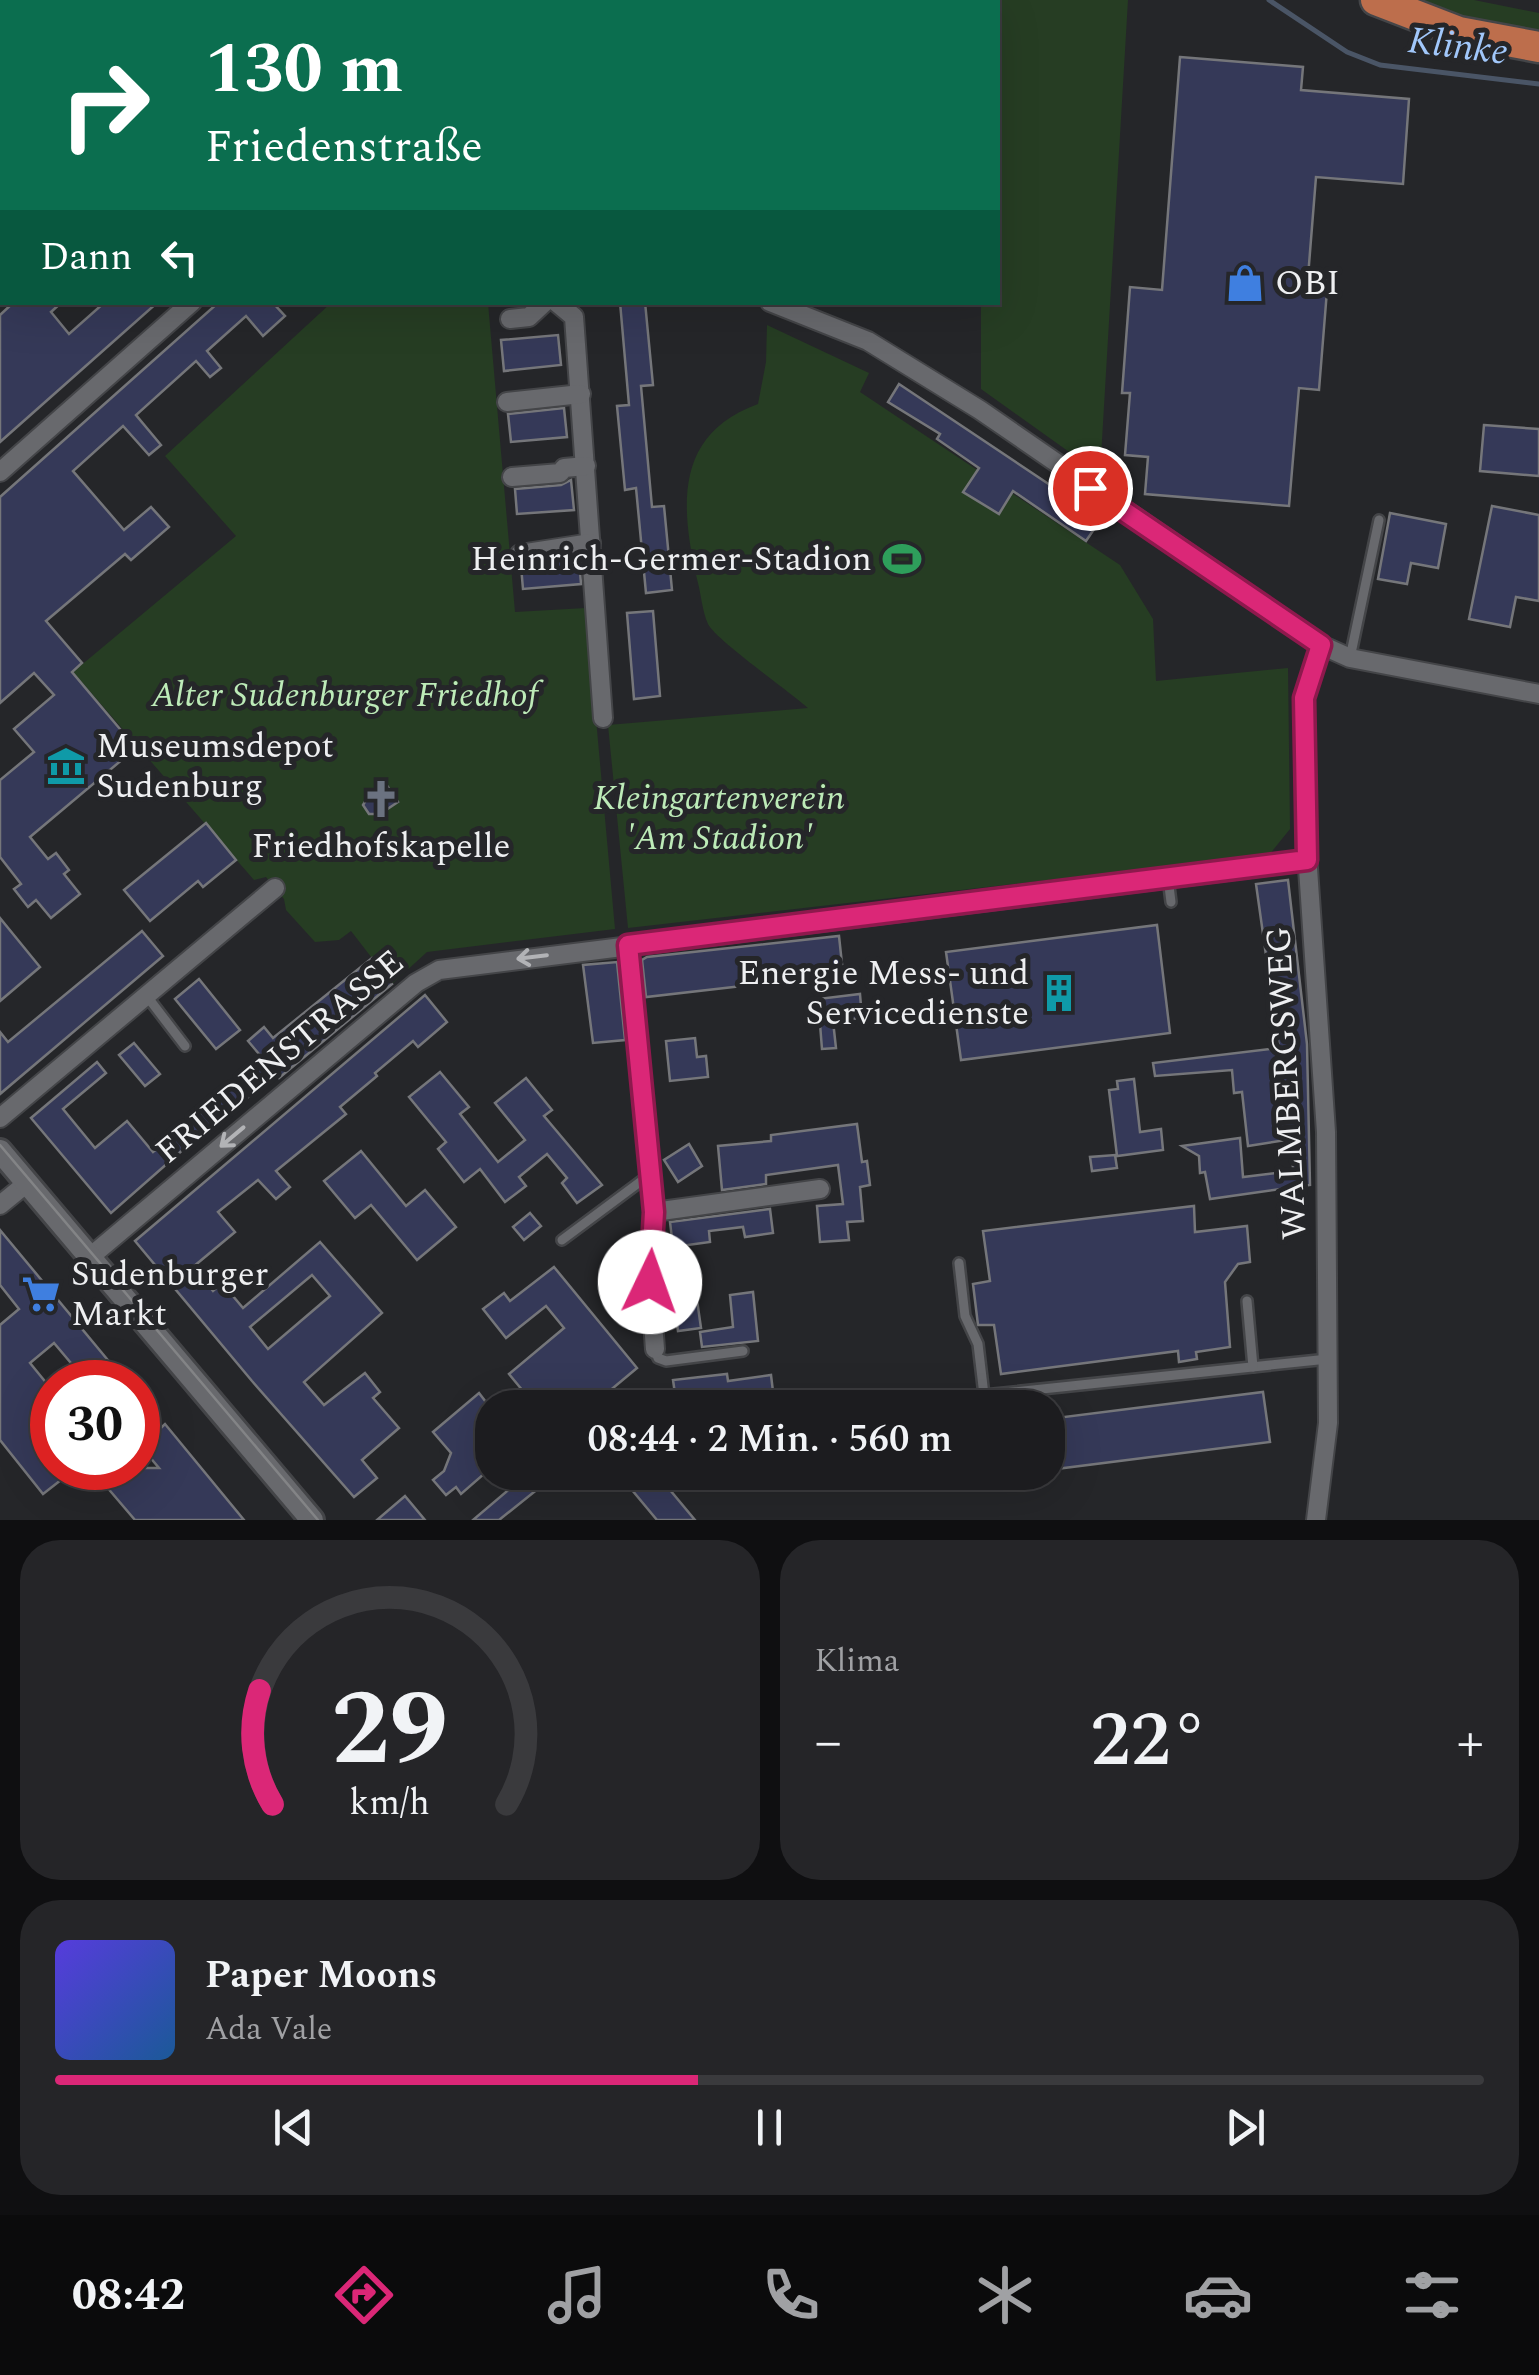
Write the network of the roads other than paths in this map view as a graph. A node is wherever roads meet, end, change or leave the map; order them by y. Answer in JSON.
{"nodes":[{"id":1,"x":1376,"y":0,"type":"edge"},
{"id":2,"x":1539,"y":47,"type":"edge"},
{"id":3,"x":189,"y":305,"type":"edge"},
{"id":4,"x":542,"y":305,"type":"edge"},
{"id":5,"x":560,"y":305,"type":"edge"},
{"id":6,"x":777,"y":305,"type":"edge"},
{"id":7,"x":510,"y":319,"type":"dead end"},
{"id":8,"x":580,"y":394,"type":"junction"},
{"id":9,"x":507,"y":402,"type":"dead end"},
{"id":10,"x":586,"y":466,"type":"junction"},
{"id":11,"x":0,"y":472,"type":"edge"},
{"id":12,"x":512,"y":477,"type":"dead end"},
{"id":13,"x":1379,"y":520,"type":"dead end"},
{"id":14,"x":591,"y":543,"type":"junction"},
{"id":15,"x":520,"y":554,"type":"dead end"},
{"id":16,"x":1321,"y":645,"type":"junction"},
{"id":17,"x":1350,"y":658,"type":"junction"},
{"id":18,"x":1539,"y":694,"type":"edge"},
{"id":19,"x":602,"y":718,"type":"dead end"},
{"id":20,"x":1307,"y":860,"type":"junction"},
{"id":21,"x":1168,"y":878,"type":"junction"},
{"id":22,"x":275,"y":888,"type":"dead end"},
{"id":23,"x":1171,"y":902,"type":"dead end"},
{"id":24,"x":628,"y":945,"type":"junction"},
{"id":25,"x":146,"y":995,"type":"junction"},
{"id":26,"x":186,"y":1046,"type":"dead end"},
{"id":27,"x":0,"y":1118,"type":"edge"},
{"id":28,"x":0,"y":1151,"type":"edge"},
{"id":29,"x":650,"y":1174,"type":"junction"},
{"id":30,"x":27,"y":1183,"type":"junction"},
{"id":31,"x":820,"y":1190,"type":"dead end"},
{"id":32,"x":0,"y":1205,"type":"edge"},
{"id":33,"x":654,"y":1212,"type":"junction"},
{"id":34,"x":562,"y":1240,"type":"dead end"},
{"id":35,"x":90,"y":1257,"type":"junction"},
{"id":36,"x":959,"y":1263,"type":"dead end"},
{"id":37,"x":1247,"y":1301,"type":"dead end"},
{"id":38,"x":655,"y":1349,"type":"joint"},
{"id":39,"x":744,"y":1351,"type":"dead end"},
{"id":40,"x":1328,"y":1359,"type":"junction"},
{"id":41,"x":1252,"y":1367,"type":"junction"},
{"id":42,"x":312,"y":1520,"type":"edge"},
{"id":43,"x":1316,"y":1520,"type":"edge"}],
"edges":[{"from":1,"to":2,"type":"highway"},
{"from":3,"to":11,"type":"street"},
{"from":4,"to":7,"type":"street"},
{"from":5,"to":8,"type":"street"},
{"from":6,"to":16,"type":"street"},
{"from":8,"to":9,"type":"street"},
{"from":8,"to":10,"type":"street"},
{"from":10,"to":12,"type":"street"},
{"from":10,"to":14,"type":"street"},
{"from":13,"to":17,"type":"lane"},
{"from":14,"to":15,"type":"street"},
{"from":14,"to":19,"type":"street"},
{"from":16,"to":17,"type":"street"},
{"from":16,"to":20,"type":"street","name":"WALMBERGSWEG"},
{"from":17,"to":18,"type":"street"},
{"from":20,"to":21,"type":"street","name":"FRIEDENSTRASSE"},
{"from":20,"to":40,"type":"street","name":"WALMBERGSWEG"},
{"from":21,"to":23,"type":"lane"},
{"from":21,"to":24,"type":"street","name":"FRIEDENSTRASSE"},
{"from":22,"to":25,"type":"street"},
{"from":24,"to":29,"type":"street"},
{"from":24,"to":35,"type":"street","name":"FRIEDENSTRASSE","one_way":true},
{"from":25,"to":26,"type":"lane"},
{"from":25,"to":27,"type":"street"},
{"from":28,"to":30,"type":"street"},
{"from":29,"to":33,"type":"street"},
{"from":29,"to":34,"type":"lane"},
{"from":30,"to":32,"type":"street"},
{"from":30,"to":35,"type":"street"},
{"from":31,"to":33,"type":"street"},
{"from":33,"to":38,"type":"street"},
{"from":35,"to":42,"type":"street"},
{"from":36,"to":41,"type":"lane"},
{"from":37,"to":41,"type":"lane"},
{"from":38,"to":39,"type":"lane"},
{"from":40,"to":41,"type":"lane"},
{"from":40,"to":43,"type":"street","name":"WALMBERGSWEG"}]}
